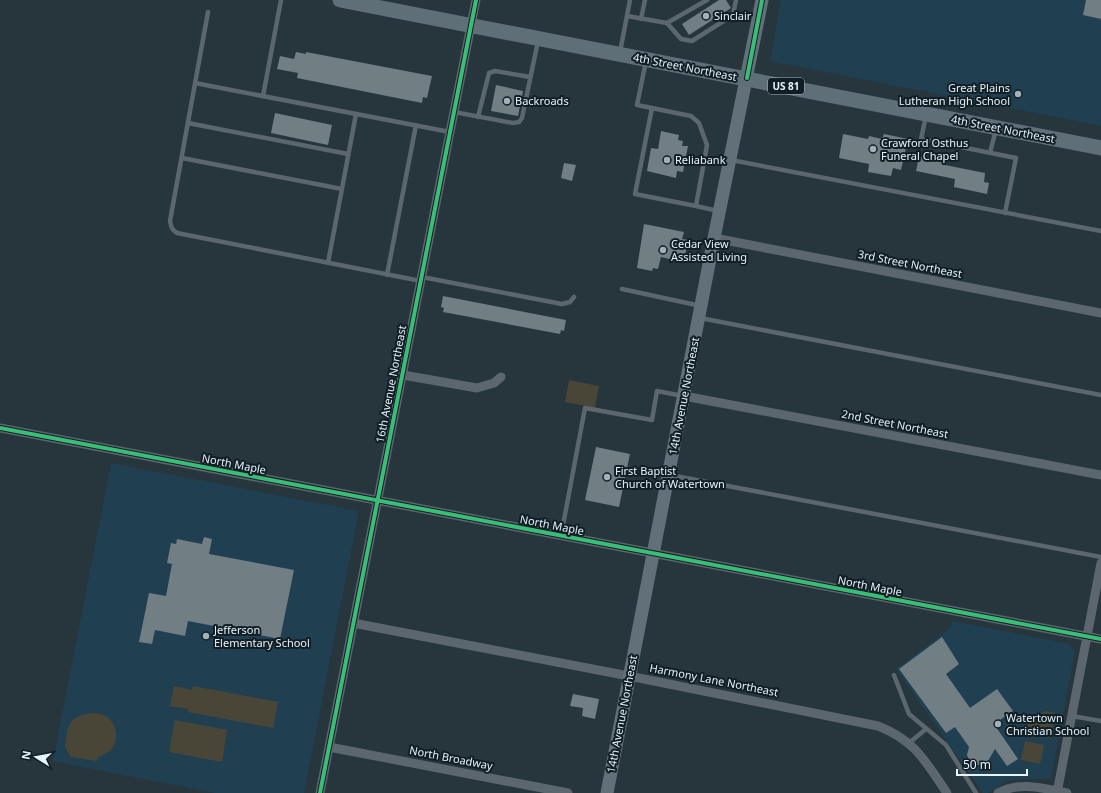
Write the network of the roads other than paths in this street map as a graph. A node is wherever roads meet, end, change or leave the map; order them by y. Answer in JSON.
{"nodes":[{"id":1,"x":281,"y":0,"type":"edge"},
{"id":2,"x":340,"y":0,"type":"edge"},
{"id":3,"x":476,"y":0,"type":"edge"},
{"id":4,"x":630,"y":0,"type":"edge"},
{"id":5,"x":645,"y":0,"type":"edge"},
{"id":6,"x":707,"y":0,"type":"edge"},
{"id":7,"x":736,"y":0,"type":"edge"},
{"id":8,"x":762,"y":0,"type":"edge"},
{"id":9,"x":369,"y":3,"type":"edge"},
{"id":10,"x":208,"y":12,"type":"dead end"},
{"id":11,"x":627,"y":16,"type":"junction"},
{"id":12,"x":641,"y":19,"type":"junction"},
{"id":13,"x":668,"y":23,"type":"junction"},
{"id":14,"x":471,"y":25,"type":"junction"},
{"id":15,"x":538,"y":38,"type":"junction"},
{"id":16,"x":620,"y":54,"type":"junction"},
{"id":17,"x":646,"y":59,"type":"junction"},
{"id":18,"x":530,"y":77,"type":"junction"},
{"id":19,"x":747,"y":78,"type":"junction"},
{"id":20,"x":195,"y":83,"type":"junction"},
{"id":21,"x":263,"y":96,"type":"junction"},
{"id":22,"x":652,"y":108,"type":"junction"},
{"id":23,"x":454,"y":112,"type":"junction"},
{"id":24,"x":356,"y":114,"type":"junction"},
{"id":25,"x":927,"y":114,"type":"junction"},
{"id":26,"x":478,"y":117,"type":"junction"},
{"id":27,"x":188,"y":123,"type":"junction"},
{"id":28,"x":416,"y":125,"type":"junction"},
{"id":29,"x":996,"y":127,"type":"junction"},
{"id":30,"x":450,"y":132,"type":"junction"},
{"id":31,"x":1101,"y":148,"type":"edge"},
{"id":32,"x":990,"y":153,"type":"junction"},
{"id":33,"x":348,"y":154,"type":"junction"},
{"id":34,"x":182,"y":158,"type":"junction"},
{"id":35,"x":730,"y":160,"type":"junction"},
{"id":36,"x":342,"y":189,"type":"junction"},
{"id":37,"x":696,"y":206,"type":"junction"},
{"id":38,"x":720,"y":211,"type":"junction"},
{"id":39,"x":1004,"y":212,"type":"junction"},
{"id":40,"x":1101,"y":231,"type":"edge"},
{"id":41,"x":714,"y":238,"type":"junction"},
{"id":42,"x":328,"y":263,"type":"junction"},
{"id":43,"x":387,"y":275,"type":"junction"},
{"id":44,"x":421,"y":279,"type":"junction"},
{"id":45,"x":622,"y":289,"type":"dead end"},
{"id":46,"x":574,"y":297,"type":"dead end"},
{"id":47,"x":700,"y":312,"type":"junction"},
{"id":48,"x":1101,"y":313,"type":"edge"},
{"id":49,"x":403,"y":375,"type":"junction"},
{"id":50,"x":501,"y":377,"type":"dead end"},
{"id":51,"x":1101,"y":395,"type":"edge"},
{"id":52,"x":684,"y":396,"type":"junction"},
{"id":53,"x":0,"y":428,"type":"edge"},
{"id":54,"x":668,"y":475,"type":"junction"},
{"id":55,"x":1101,"y":475,"type":"edge"},
{"id":56,"x":377,"y":500,"type":"junction"},
{"id":57,"x":561,"y":536,"type":"junction"},
{"id":58,"x":653,"y":554,"type":"junction"},
{"id":59,"x":1101,"y":557,"type":"edge"},
{"id":60,"x":1101,"y":563,"type":"edge"},
{"id":61,"x":353,"y":623,"type":"junction"},
{"id":62,"x":1087,"y":636,"type":"junction"},
{"id":63,"x":1101,"y":639,"type":"edge"},
{"id":64,"x":894,"y":675,"type":"dead end"},
{"id":65,"x":629,"y":676,"type":"junction"},
{"id":66,"x":1072,"y":716,"type":"junction"},
{"id":67,"x":1101,"y":721,"type":"edge"},
{"id":68,"x":926,"y":729,"type":"junction"},
{"id":69,"x":909,"y":744,"type":"junction"},
{"id":70,"x":329,"y":747,"type":"junction"},
{"id":71,"x":1057,"y":792,"type":"edge"},
{"id":72,"x":320,"y":793,"type":"edge"},
{"id":73,"x":568,"y":793,"type":"edge"},
{"id":74,"x":606,"y":793,"type":"edge"},
{"id":75,"x":947,"y":793,"type":"edge"},
{"id":76,"x":976,"y":793,"type":"edge"},
{"id":77,"x":998,"y":793,"type":"edge"},
{"id":78,"x":1067,"y":793,"type":"edge"}],
"edges":[{"from":1,"to":21,"type":"lane"},
{"from":2,"to":9,"type":"main road","name":"4th Street Northeast","number":"US 81"},
{"from":3,"to":14,"type":"street","name":"16th Avenue Northeast"},
{"from":4,"to":11,"type":"lane"},
{"from":5,"to":12,"type":"lane"},
{"from":6,"to":13,"type":"lane"},
{"from":7,"to":13,"type":"lane"},
{"from":8,"to":19,"type":"main road","name":"14th Avenue Northeast"},
{"from":9,"to":14,"type":"main road","name":"4th Street Northeast","number":"US 81"},
{"from":10,"to":20,"type":"lane"},
{"from":11,"to":12,"type":"lane"},
{"from":11,"to":16,"type":"lane"},
{"from":12,"to":13,"type":"lane"},
{"from":14,"to":15,"type":"main road","name":"4th Street Northeast","number":"US 81"},
{"from":14,"to":23,"type":"street","name":"16th Avenue Northeast"},
{"from":15,"to":16,"type":"main road","name":"4th Street Northeast","number":"US 81"},
{"from":15,"to":18,"type":"lane"},
{"from":16,"to":17,"type":"main road","name":"4th Street Northeast","number":"US 81"},
{"from":17,"to":19,"type":"main road","name":"4th Street Northeast","number":"US 81"},
{"from":17,"to":22,"type":"lane"},
{"from":18,"to":26,"type":"lane"},
{"from":18,"to":26,"type":"lane"},
{"from":19,"to":25,"type":"main road","name":"4th Street Northeast","number":"US 81"},
{"from":19,"to":35,"type":"main road","name":"14th Avenue Northeast"},
{"from":20,"to":21,"type":"lane"},
{"from":20,"to":27,"type":"lane"},
{"from":21,"to":24,"type":"lane"},
{"from":22,"to":37,"type":"lane"},
{"from":22,"to":37,"type":"lane"},
{"from":23,"to":26,"type":"lane"},
{"from":23,"to":30,"type":"street","name":"16th Avenue Northeast"},
{"from":24,"to":28,"type":"lane"},
{"from":24,"to":33,"type":"lane"},
{"from":25,"to":29,"type":"main road","name":"4th Street Northeast","number":"US 81"},
{"from":25,"to":32,"type":"lane"},
{"from":27,"to":33,"type":"lane"},
{"from":27,"to":34,"type":"lane"},
{"from":28,"to":30,"type":"lane"},
{"from":28,"to":43,"type":"lane"},
{"from":29,"to":31,"type":"main road","name":"4th Street Northeast","number":"US 81"},
{"from":29,"to":32,"type":"lane"},
{"from":30,"to":44,"type":"street","name":"16th Avenue Northeast"},
{"from":32,"to":39,"type":"lane"},
{"from":33,"to":36,"type":"lane"},
{"from":34,"to":36,"type":"lane"},
{"from":34,"to":42,"type":"lane"},
{"from":35,"to":38,"type":"main road","name":"14th Avenue Northeast"},
{"from":35,"to":39,"type":"lane"},
{"from":36,"to":42,"type":"lane"},
{"from":37,"to":38,"type":"lane"},
{"from":38,"to":41,"type":"main road","name":"14th Avenue Northeast"},
{"from":39,"to":40,"type":"lane"},
{"from":41,"to":47,"type":"main road","name":"14th Avenue Northeast"},
{"from":41,"to":48,"type":"street","name":"3rd Street Northeast"},
{"from":42,"to":43,"type":"lane"},
{"from":43,"to":44,"type":"lane"},
{"from":44,"to":46,"type":"lane"},
{"from":44,"to":49,"type":"street","name":"16th Avenue Northeast"},
{"from":45,"to":47,"type":"lane"},
{"from":47,"to":51,"type":"lane"},
{"from":47,"to":52,"type":"main road","name":"14th Avenue Northeast"},
{"from":49,"to":50,"type":"street"},
{"from":49,"to":56,"type":"street","name":"16th Avenue Northeast"},
{"from":52,"to":54,"type":"main road","name":"14th Avenue Northeast"},
{"from":52,"to":55,"type":"street","name":"2nd Street Northeast"},
{"from":52,"to":57,"type":"lane"},
{"from":53,"to":56,"type":"street","name":"North Maple"},
{"from":54,"to":58,"type":"main road","name":"14th Avenue Northeast"},
{"from":54,"to":59,"type":"lane"},
{"from":56,"to":57,"type":"street","name":"North Maple"},
{"from":56,"to":61,"type":"street","name":"16th Avenue Northeast"},
{"from":57,"to":58,"type":"street","name":"North Maple"},
{"from":58,"to":62,"type":"street","name":"North Maple"},
{"from":58,"to":65,"type":"main road","name":"14th Avenue Northeast"},
{"from":60,"to":62,"type":"street"},
{"from":61,"to":65,"type":"street","name":"Harmony Lane Northeast"},
{"from":61,"to":70,"type":"street","name":"16th Avenue Northeast"},
{"from":62,"to":63,"type":"street","name":"North Maple"},
{"from":62,"to":66,"type":"street"},
{"from":64,"to":68,"type":"lane"},
{"from":65,"to":69,"type":"street","name":"Harmony Lane Northeast"},
{"from":65,"to":74,"type":"main road","name":"14th Avenue Northeast"},
{"from":66,"to":67,"type":"lane"},
{"from":66,"to":71,"type":"street"},
{"from":68,"to":69,"type":"lane"},
{"from":68,"to":76,"type":"lane"},
{"from":69,"to":75,"type":"street","name":"Harmony Lane Northeast"},
{"from":70,"to":72,"type":"street","name":"16th Avenue Northeast"},
{"from":70,"to":73,"type":"street","name":"North Broadway"},
{"from":71,"to":77,"type":"street"},
{"from":71,"to":78,"type":"street"}]}
